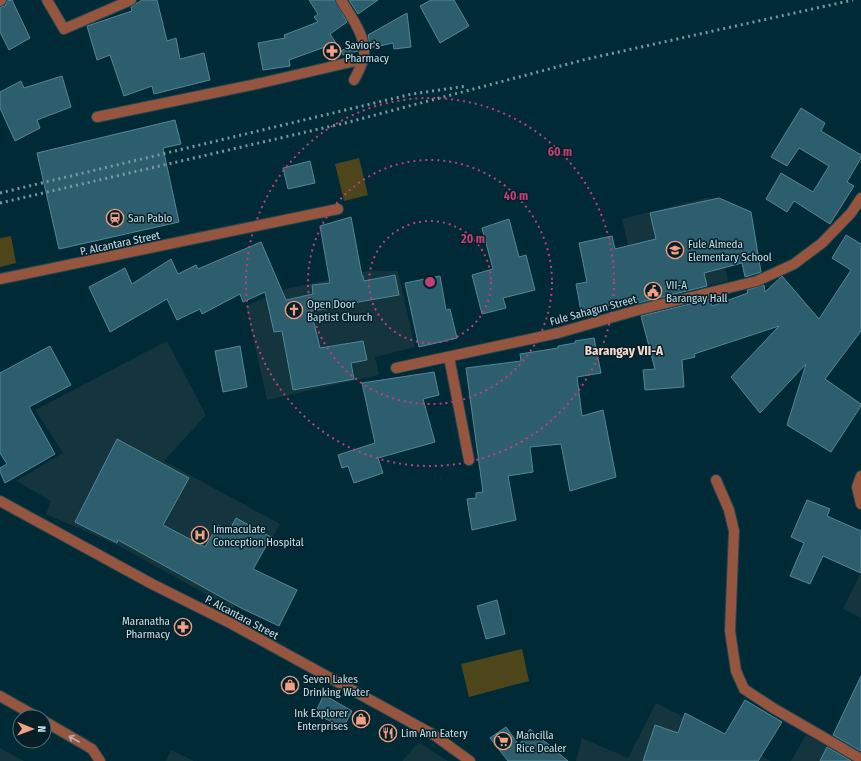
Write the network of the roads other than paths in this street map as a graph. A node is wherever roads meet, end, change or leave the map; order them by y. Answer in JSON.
{"nodes":[{"id":1,"x":47,"y":0,"type":"edge"},
{"id":2,"x":131,"y":0,"type":"edge"},
{"id":3,"x":341,"y":0,"type":"edge"},
{"id":4,"x":364,"y":58,"type":"junction"},
{"id":5,"x":354,"y":80,"type":"dead end"},
{"id":6,"x":97,"y":117,"type":"dead end"},
{"id":7,"x":861,"y":198,"type":"edge"},
{"id":8,"x":338,"y":209,"type":"dead end"},
{"id":9,"x":0,"y":279,"type":"edge"},
{"id":10,"x":449,"y":357,"type":"junction"},
{"id":11,"x":396,"y":368,"type":"dead end"},
{"id":12,"x":469,"y":460,"type":"dead end"},
{"id":13,"x":861,"y":476,"type":"edge"},
{"id":14,"x":716,"y":480,"type":"dead end"},
{"id":15,"x":0,"y":501,"type":"edge"},
{"id":16,"x":861,"y":504,"type":"edge"},
{"id":17,"x":0,"y":696,"type":"edge"},
{"id":18,"x":22,"y":709,"type":"edge"},
{"id":19,"x":52,"y":726,"type":"edge"},
{"id":20,"x":861,"y":759,"type":"edge"},
{"id":21,"x":100,"y":761,"type":"edge"},
{"id":22,"x":470,"y":761,"type":"edge"}],
"edges":[{"from":1,"to":2,"type":"street"},
{"from":3,"to":4,"type":"street"},
{"from":4,"to":5,"type":"street"},
{"from":4,"to":6,"type":"street"},
{"from":7,"to":10,"type":"street","name":"Fule Sahagun Street"},
{"from":8,"to":9,"type":"street","name":"P. Alcantara Street"},
{"from":10,"to":11,"type":"street","name":"Fule Sahagun Street"},
{"from":10,"to":12,"type":"street"},
{"from":13,"to":16,"type":"street"},
{"from":14,"to":20,"type":"street"},
{"from":15,"to":22,"type":"street","name":"P. Alcantara Street"},
{"from":17,"to":18,"type":"street"},
{"from":21,"to":19,"type":"street","one_way":true}]}
